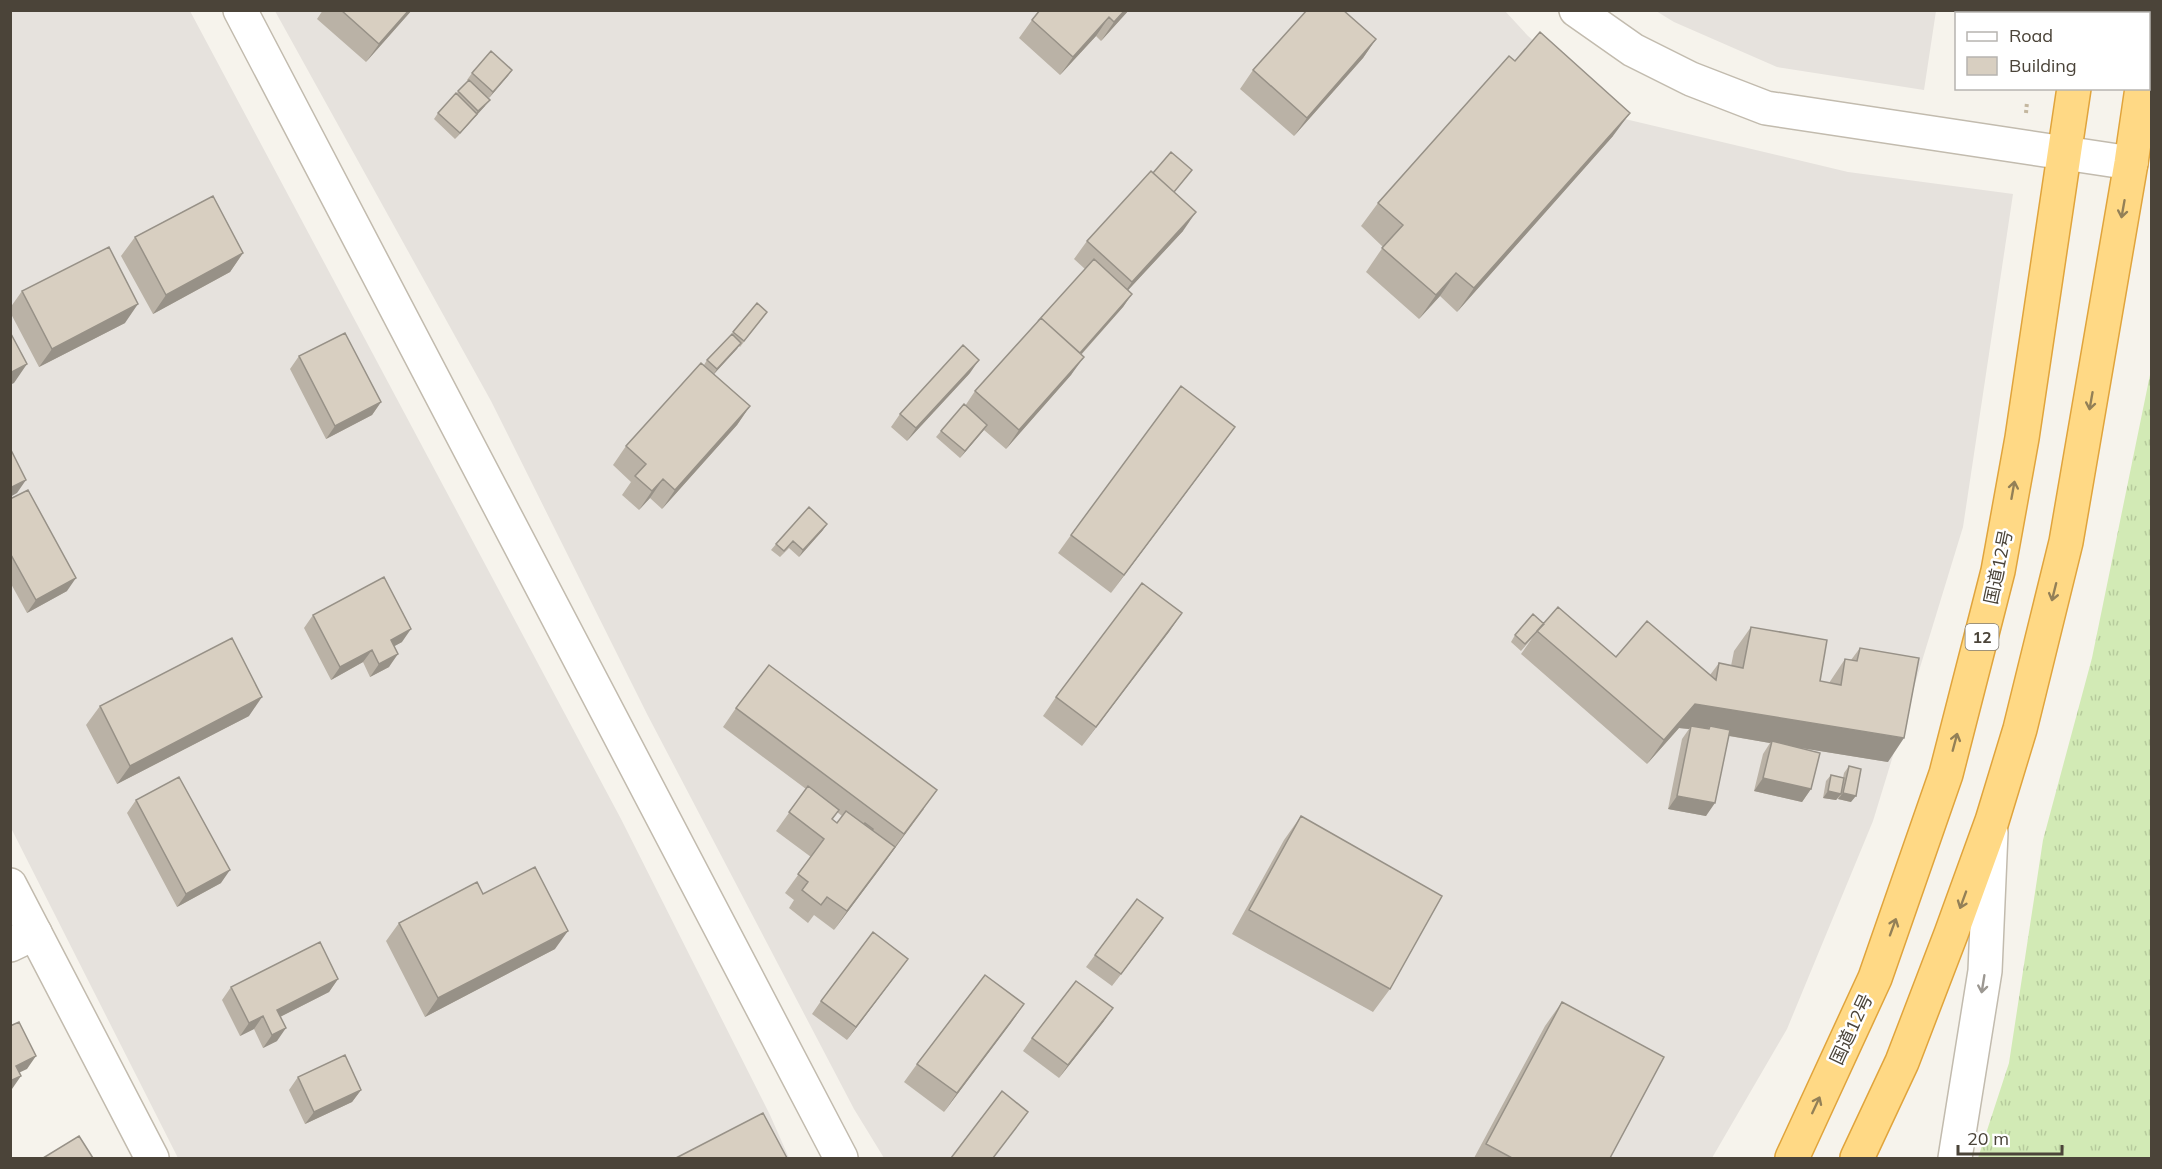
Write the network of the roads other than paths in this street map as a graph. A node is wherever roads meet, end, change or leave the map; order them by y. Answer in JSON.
{"nodes":[{"id":1,"x":240,"y":10,"type":"edge"},
{"id":2,"x":1576,"y":10,"type":"edge"},
{"id":3,"x":2074,"y":90,"type":"edge"},
{"id":4,"x":2142,"y":90,"type":"edge"},
{"id":5,"x":2064,"y":153,"type":"junction"},
{"id":6,"x":2131,"y":163,"type":"junction"},
{"id":7,"x":1992,"y":821,"type":"junction"},
{"id":8,"x":10,"y":885,"type":"edge"},
{"id":9,"x":23,"y":939,"type":"edge"},
{"id":10,"x":153,"y":1158,"type":"edge"},
{"id":11,"x":841,"y":1158,"type":"edge"},
{"id":12,"x":1792,"y":1158,"type":"edge"},
{"id":13,"x":1857,"y":1158,"type":"edge"},
{"id":14,"x":1955,"y":1158,"type":"edge"}],
"edges":[{"from":1,"to":11,"type":"street"},
{"from":2,"to":5,"type":"street"},
{"from":3,"to":5,"type":"highway","name":"国道12号","number":"12"},
{"from":4,"to":6,"type":"highway"},
{"from":5,"to":6,"type":"street"},
{"from":12,"to":5,"type":"highway","name":"国道12号","number":"12","one_way":true},
{"from":6,"to":7,"type":"highway","one_way":true},
{"from":7,"to":13,"type":"highway","one_way":true},
{"from":7,"to":14,"type":"street","one_way":true},
{"from":8,"to":9,"type":"street"},
{"from":9,"to":10,"type":"street"}]}
